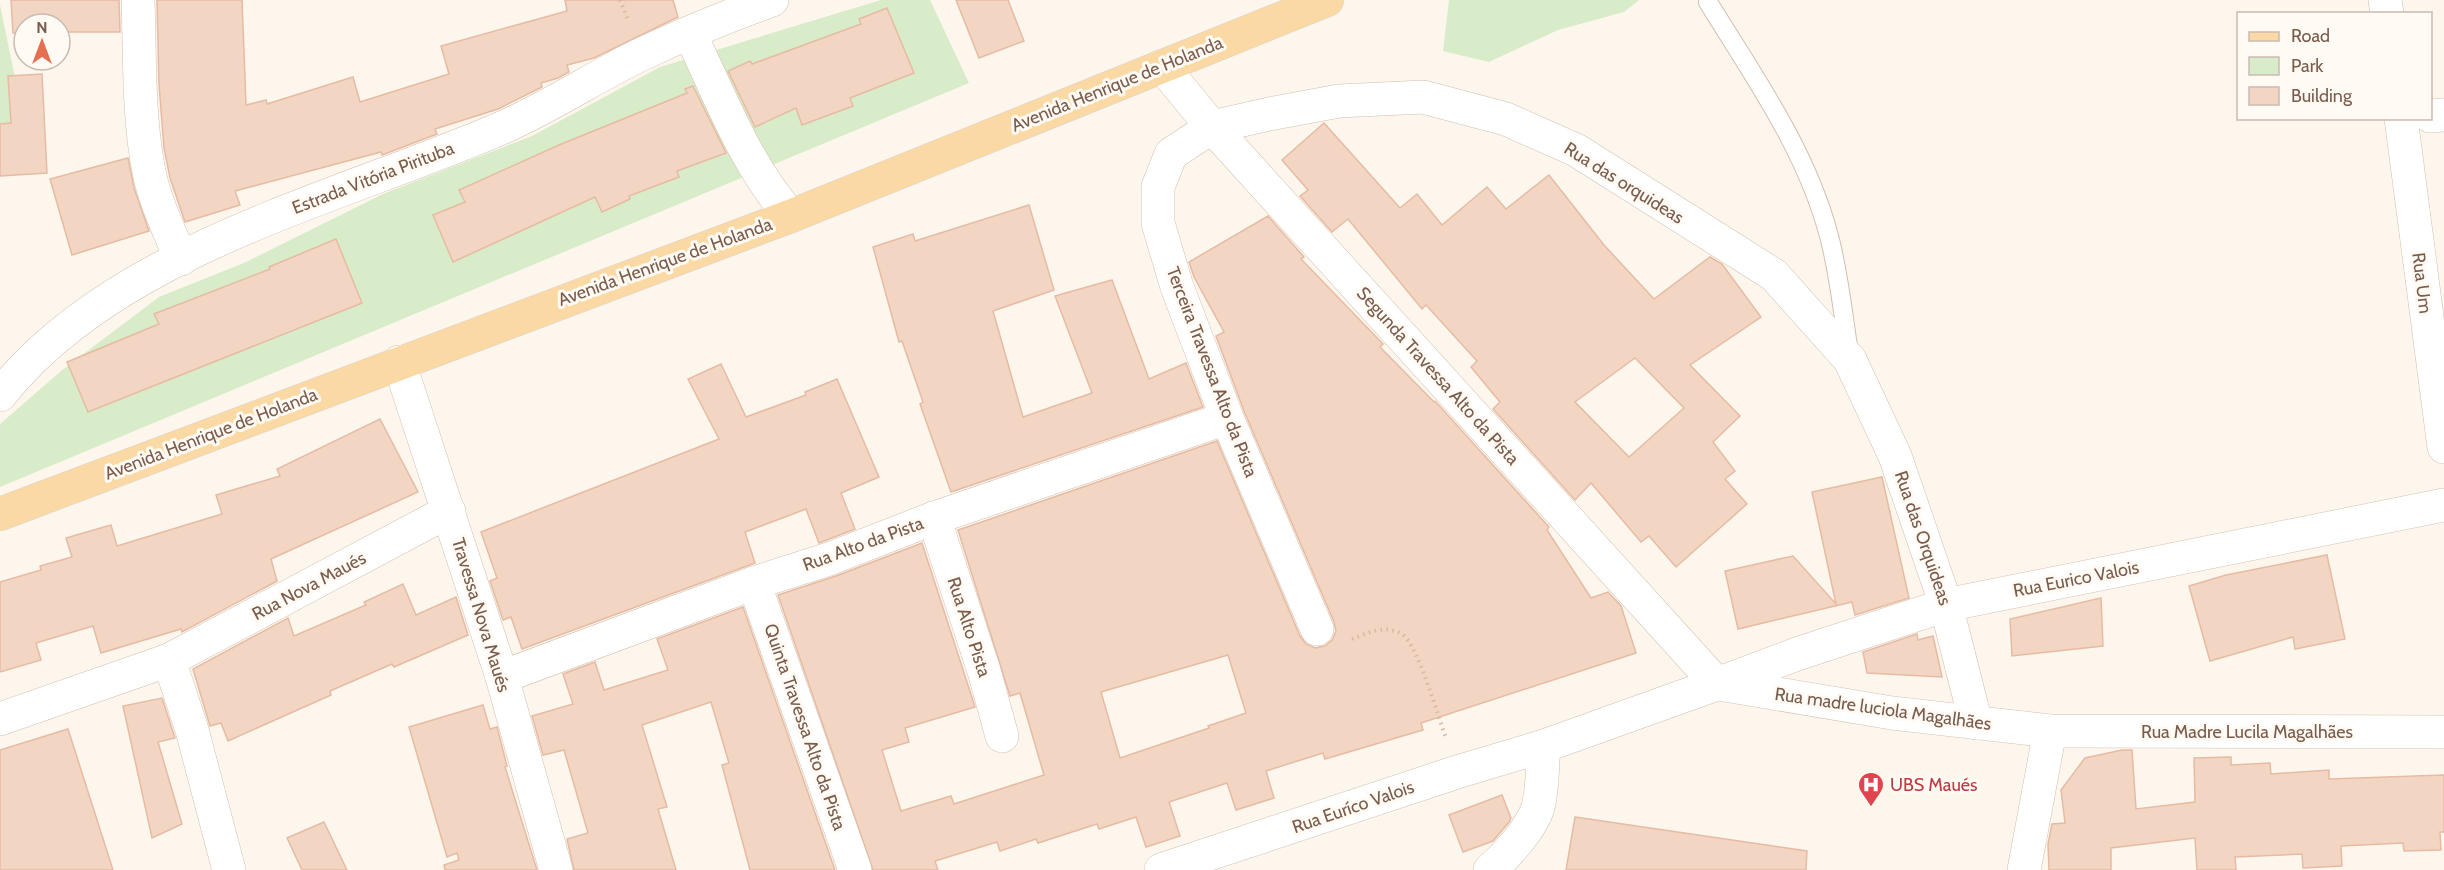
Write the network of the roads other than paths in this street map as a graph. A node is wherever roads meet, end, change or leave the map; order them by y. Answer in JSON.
{"nodes":[{"id":1,"x":138,"y":0,"type":"edge"},
{"id":2,"x":772,"y":0,"type":"edge"},
{"id":3,"x":1327,"y":0,"type":"edge"},
{"id":4,"x":1708,"y":2,"type":"dead end"},
{"id":5,"x":690,"y":34,"type":"junction"},
{"id":6,"x":1162,"y":66,"type":"junction"},
{"id":7,"x":2412,"y":120,"type":"edge"},
{"id":8,"x":1212,"y":127,"type":"junction"},
{"id":9,"x":791,"y":216,"type":"junction"},
{"id":10,"x":180,"y":259,"type":"junction"},
{"id":11,"x":1850,"y":360,"type":"junction"},
{"id":12,"x":399,"y":362,"type":"junction"},
{"id":13,"x":0,"y":395,"type":"edge"},
{"id":14,"x":1227,"y":418,"type":"junction"},
{"id":15,"x":2444,"y":447,"type":"edge"},
{"id":16,"x":2444,"y":505,"type":"edge"},
{"id":17,"x":448,"y":512,"type":"junction"},
{"id":18,"x":0,"y":514,"type":"edge"},
{"id":19,"x":934,"y":518,"type":"junction"},
{"id":20,"x":754,"y":583,"type":"junction"},
{"id":21,"x":1946,"y":605,"type":"junction"},
{"id":22,"x":1317,"y":629,"type":"road end"},
{"id":23,"x":169,"y":660,"type":"junction"},
{"id":24,"x":502,"y":677,"type":"junction"},
{"id":25,"x":1717,"y":684,"type":"junction"},
{"id":26,"x":0,"y":719,"type":"edge"},
{"id":27,"x":1976,"y":723,"type":"junction"},
{"id":28,"x":2050,"y":731,"type":"junction"},
{"id":29,"x":2444,"y":732,"type":"edge"},
{"id":30,"x":1002,"y":736,"type":"dead end"},
{"id":31,"x":1544,"y":746,"type":"junction"},
{"id":32,"x":229,"y":870,"type":"edge"},
{"id":33,"x":556,"y":870,"type":"edge"},
{"id":34,"x":855,"y":870,"type":"edge"},
{"id":35,"x":1161,"y":870,"type":"edge"},
{"id":36,"x":1490,"y":870,"type":"edge"},
{"id":37,"x":2024,"y":870,"type":"edge"}],
"edges":[{"from":1,"to":10,"type":"street"},
{"from":2,"to":5,"type":"street","name":"Estrada Vitória Pirituba"},
{"from":3,"to":6,"type":"main road","name":"Avenida Henrique de Holanda"},
{"from":4,"to":11,"type":"lane"},
{"from":5,"to":9,"type":"street"},
{"from":5,"to":10,"type":"street","name":"Estrada Vitória Pirituba"},
{"from":6,"to":8,"type":"street","name":"Segunda Travessa Alto da Pista"},
{"from":6,"to":9,"type":"main road","name":"Avenida Henrique de Holanda"},
{"from":7,"to":15,"type":"street","name":"Rua Um"},
{"from":8,"to":11,"type":"street","name":"Rua das orquideas"},
{"from":8,"to":14,"type":"street","name":"Terceira Travessa Alto da Pista"},
{"from":8,"to":25,"type":"street","name":"Segunda Travessa Alto da Pista"},
{"from":9,"to":12,"type":"main road","name":"Avenida Henrique de Holanda"},
{"from":10,"to":13,"type":"street","name":"Estrada Vitória Pirituba"},
{"from":11,"to":21,"type":"street","name":"Rua das Orquideas"},
{"from":12,"to":17,"type":"street","name":"Travessa Nova Maués"},
{"from":12,"to":18,"type":"main road","name":"Avenida Henrique de Holanda"},
{"from":14,"to":19,"type":"street","name":"Rua Alto da Pista"},
{"from":14,"to":22,"type":"street","name":"Terceira Travessa Alto da Pista"},
{"from":16,"to":21,"type":"street","name":"Rua Eurico Valois"},
{"from":17,"to":23,"type":"street","name":"Rua Nova Maués"},
{"from":17,"to":24,"type":"street","name":"Travessa Nova Maués"},
{"from":19,"to":20,"type":"street","name":"Rua Alto da Pista"},
{"from":19,"to":30,"type":"street","name":"Rua Alto Pista"},
{"from":20,"to":24,"type":"street","name":"Rua Alto da Pista"},
{"from":20,"to":34,"type":"street","name":"Quinta Travessa Alto da Pista"},
{"from":21,"to":25,"type":"street","name":"Rua Eurico Valois"},
{"from":21,"to":27,"type":"street","name":"Rua das Orquideas"},
{"from":23,"to":26,"type":"street","name":"Rua Nova Maués"},
{"from":23,"to":32,"type":"street"},
{"from":24,"to":33,"type":"street","name":"Travessa Nova Maués"},
{"from":25,"to":27,"type":"street","name":"Rua madre luciola Magalhães"},
{"from":25,"to":31,"type":"street","name":"Rua Eurico Valois"},
{"from":27,"to":28,"type":"street","name":"Rua madre luciola Magalhães"},
{"from":28,"to":29,"type":"street","name":"Rua Madre Lucila Magalhães"},
{"from":28,"to":37,"type":"street"},
{"from":31,"to":35,"type":"street","name":"Rua Euríco Valois"},
{"from":31,"to":36,"type":"street"}]}
